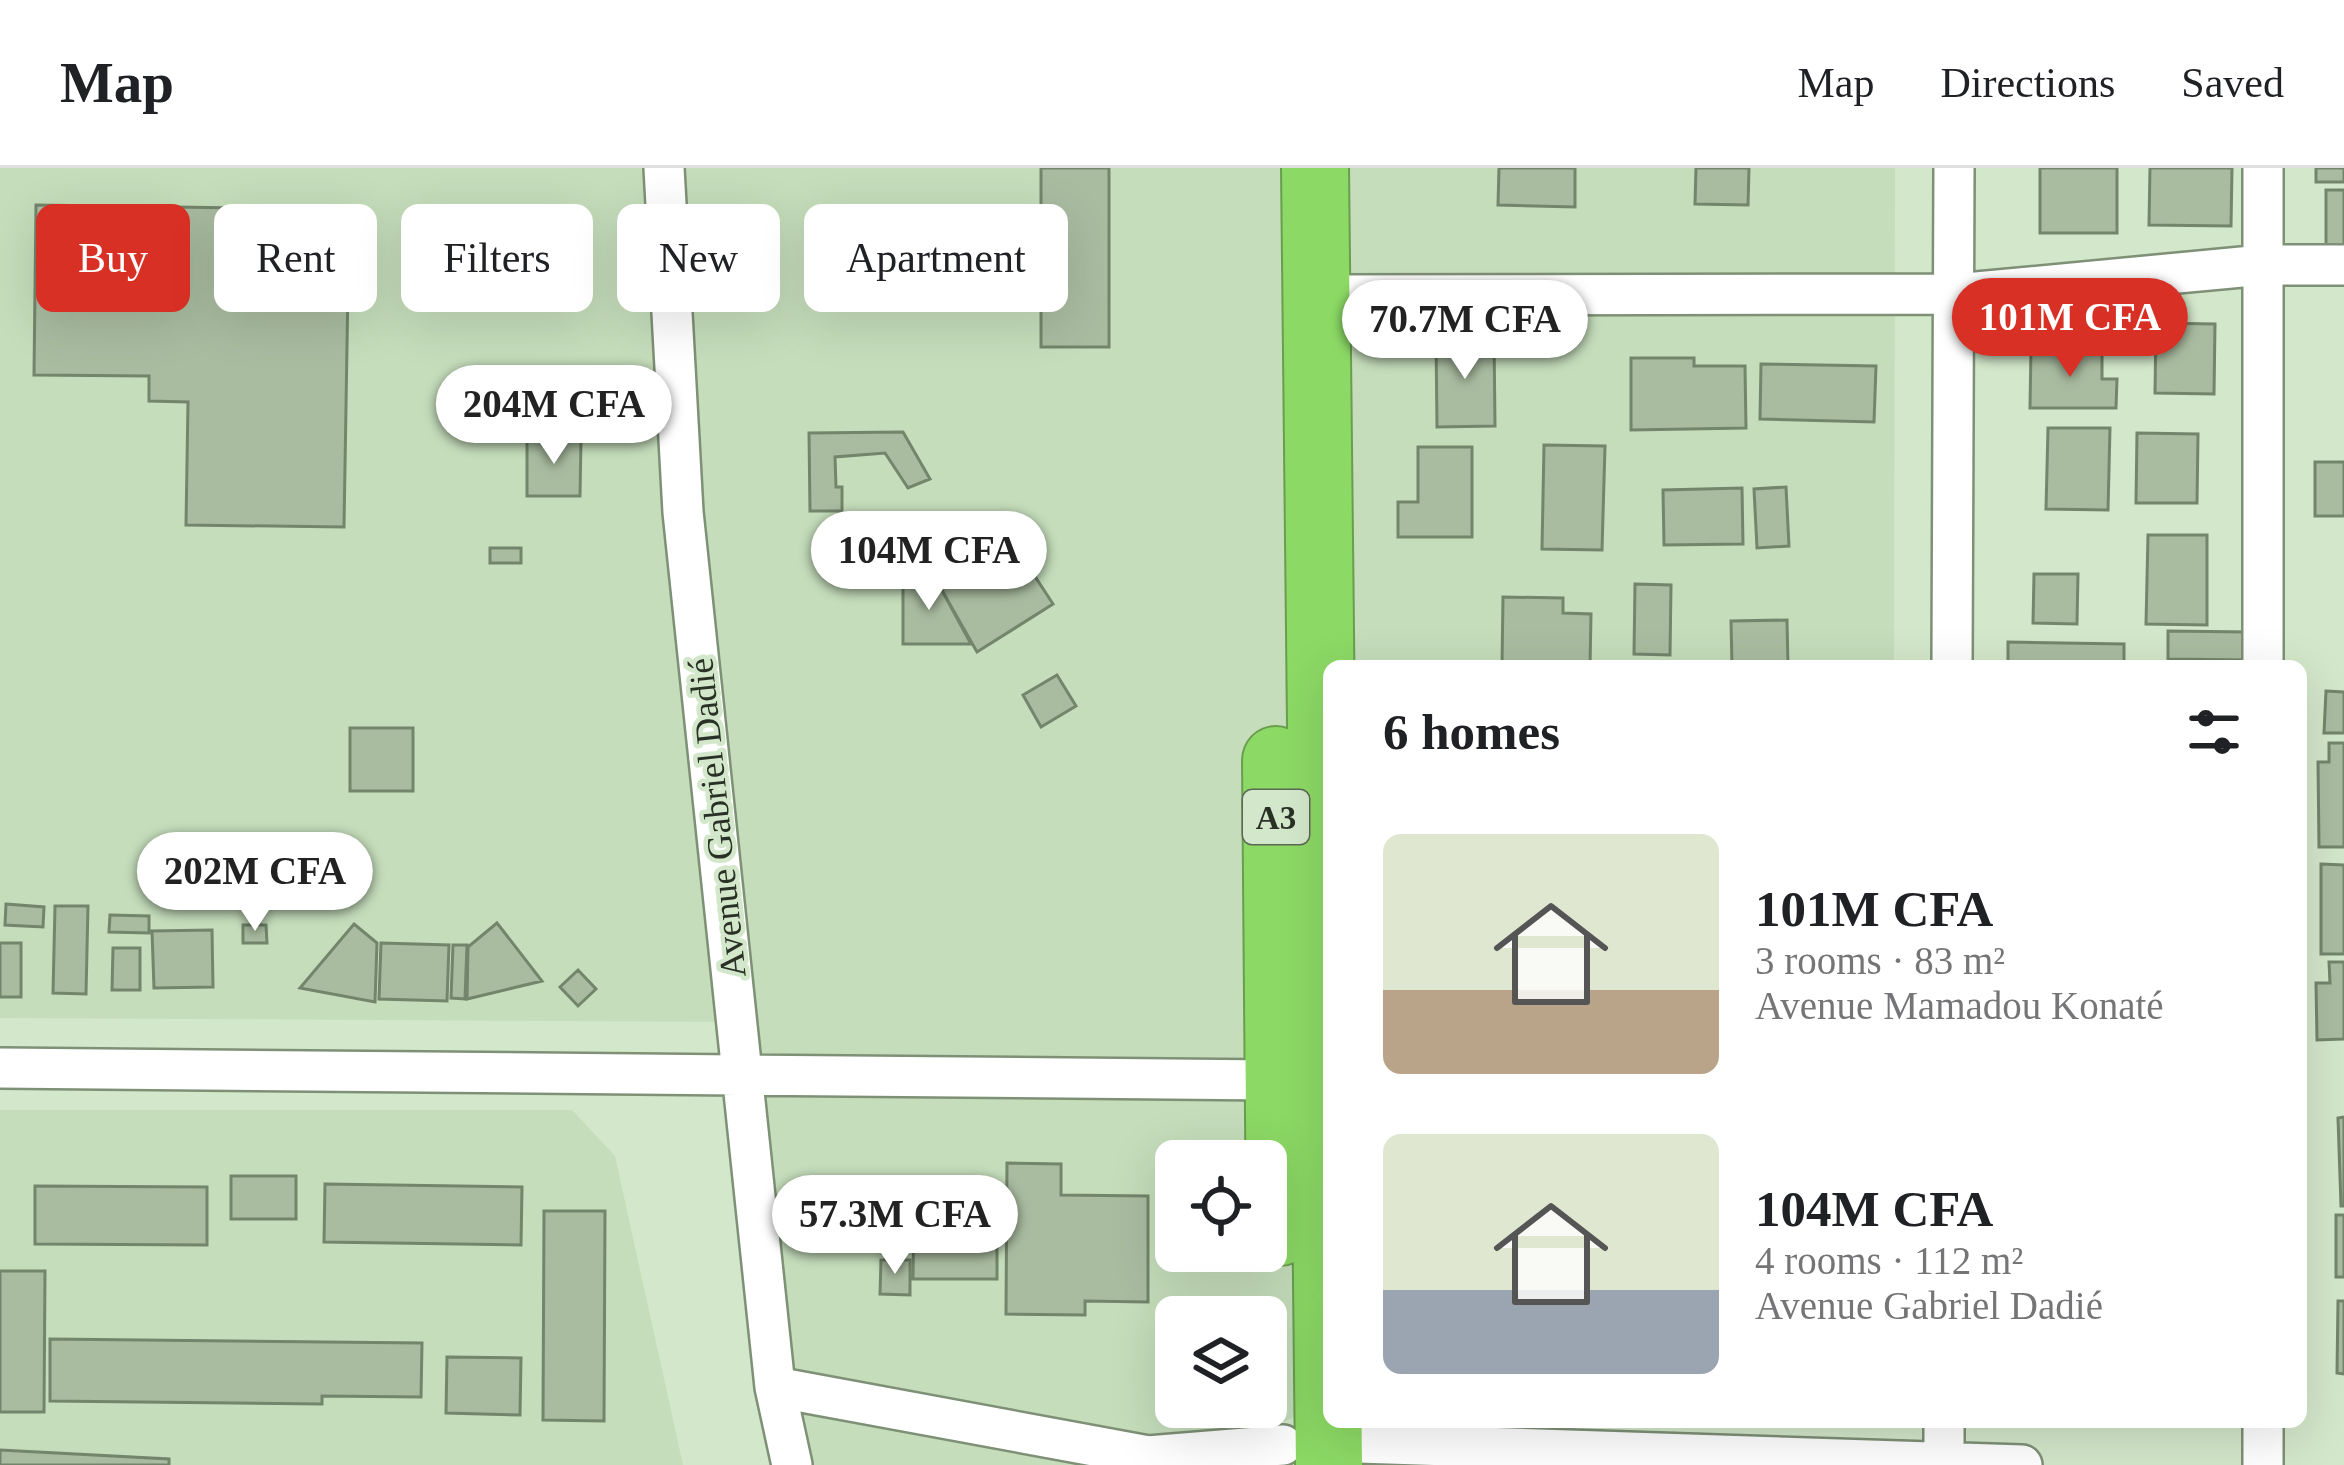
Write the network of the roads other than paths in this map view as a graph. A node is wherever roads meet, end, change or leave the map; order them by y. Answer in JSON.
{"nodes":[{"id":1,"x":664,"y":168,"type":"edge"},
{"id":2,"x":1275,"y":168,"type":"edge"},
{"id":3,"x":1315,"y":168,"type":"edge"},
{"id":4,"x":1954,"y":168,"type":"edge"},
{"id":5,"x":2263,"y":168,"type":"edge"},
{"id":6,"x":2263,"y":265,"type":"junction"},
{"id":7,"x":2344,"y":265,"type":"edge"},
{"id":8,"x":1955,"y":294,"type":"junction"},
{"id":9,"x":1316,"y":296,"type":"junction"},
{"id":10,"x":1952,"y":660,"type":"edge"},
{"id":11,"x":2263,"y":660,"type":"edge"},
{"id":12,"x":0,"y":1068,"type":"edge"},
{"id":13,"x":743,"y":1076,"type":"junction"},
{"id":14,"x":1277,"y":1080,"type":"junction"},
{"id":15,"x":775,"y":1388,"type":"junction"},
{"id":16,"x":2263,"y":1428,"type":"edge"},
{"id":17,"x":1944,"y":1441,"type":"edge"},
{"id":18,"x":1306,"y":1454,"type":"edge"},
{"id":19,"x":1789,"y":1461,"type":"edge"},
{"id":20,"x":792,"y":1465,"type":"edge"},
{"id":21,"x":2022,"y":1465,"type":"edge"},
{"id":22,"x":2263,"y":1465,"type":"edge"}],
"edges":[{"from":1,"to":13,"type":"street","name":"Avenue Gabriel Dadié"},
{"from":2,"to":14,"type":"highway","number":"A3"},
{"from":3,"to":9,"type":"highway","number":"A3"},
{"from":4,"to":8,"type":"street"},
{"from":5,"to":6,"type":"street"},
{"from":6,"to":7,"type":"street"},
{"from":6,"to":8,"type":"street"},
{"from":6,"to":11,"type":"street"},
{"from":8,"to":9,"type":"street"},
{"from":8,"to":10,"type":"street"},
{"from":9,"to":18,"type":"highway","number":"A3"},
{"from":12,"to":13,"type":"street"},
{"from":13,"to":14,"type":"street"},
{"from":13,"to":15,"type":"street","name":"Avenue Gabriel Dadié"},
{"from":14,"to":18,"type":"highway","number":"A3"},
{"from":15,"to":18,"type":"street"},
{"from":15,"to":20,"type":"street","name":"Avenue Gabriel Dadié"},
{"from":16,"to":22,"type":"street"},
{"from":17,"to":19,"type":"street"},
{"from":17,"to":21,"type":"street"},
{"from":18,"to":19,"type":"street"}]}
